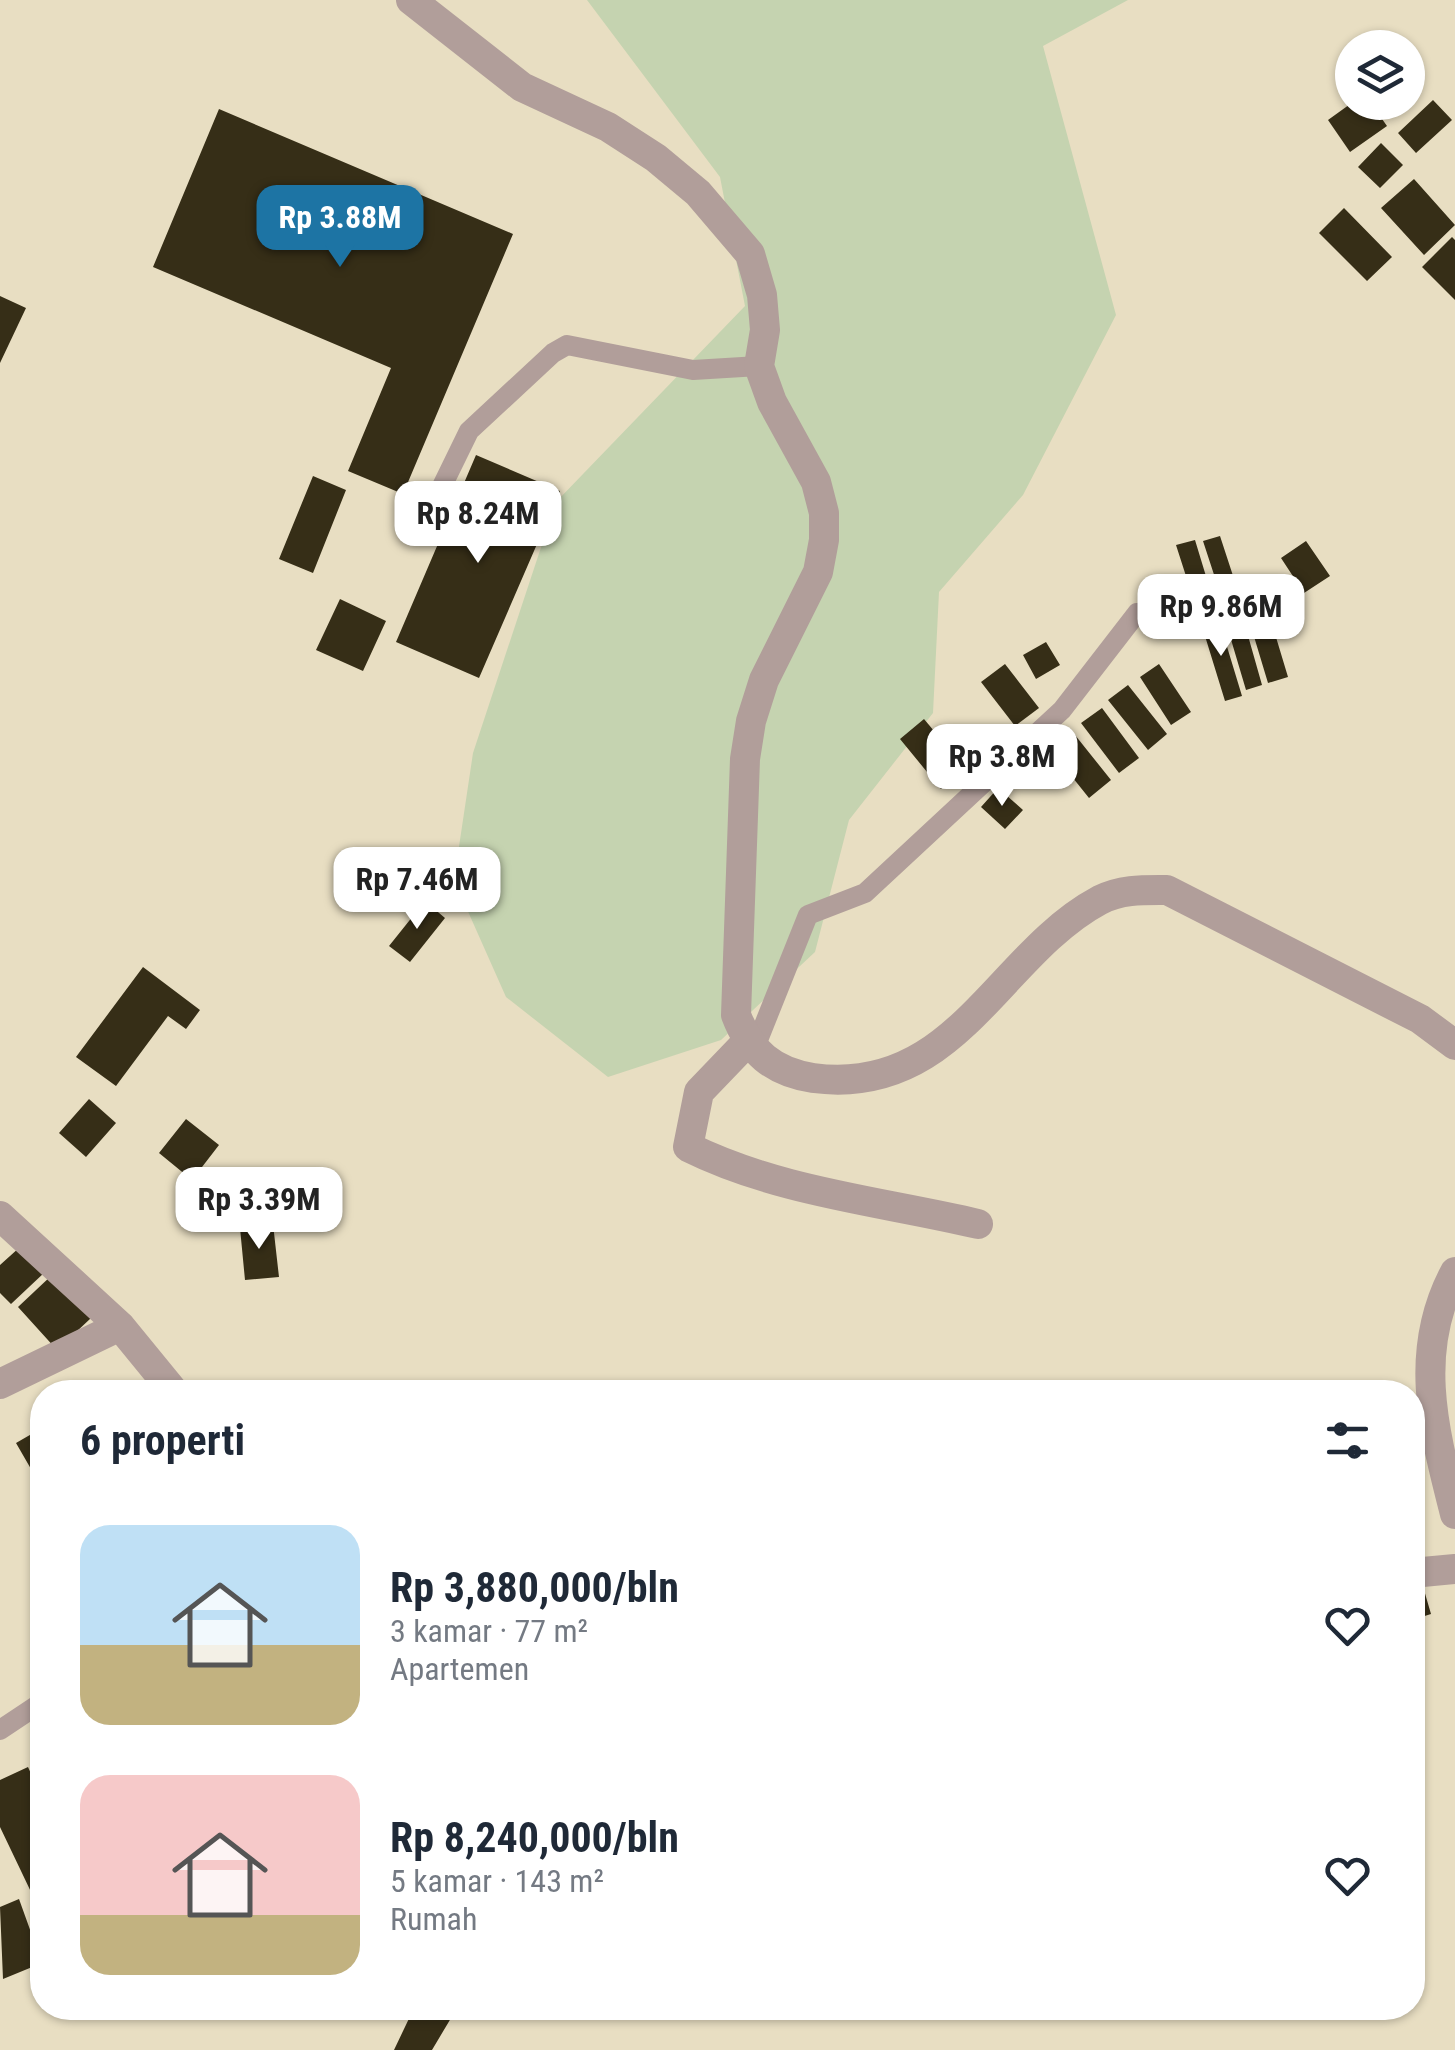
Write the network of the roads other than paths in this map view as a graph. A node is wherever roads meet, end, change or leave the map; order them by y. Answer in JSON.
{"nodes":[{"id":1,"x":411,"y":0,"type":"edge"},
{"id":2,"x":759,"y":366,"type":"junction"},
{"id":3,"x":428,"y":515,"type":"dead end"},
{"id":4,"x":1249,"y":594,"type":"dead end"},
{"id":5,"x":1455,"y":1045,"type":"edge"},
{"id":6,"x":751,"y":1046,"type":"junction"},
{"id":7,"x":0,"y":1216,"type":"edge"},
{"id":8,"x":978,"y":1224,"type":"dead end"},
{"id":9,"x":1455,"y":1272,"type":"edge"},
{"id":10,"x":120,"y":1326,"type":"junction"},
{"id":11,"x":164,"y":1380,"type":"edge"},
{"id":12,"x":0,"y":1384,"type":"edge"},
{"id":13,"x":1455,"y":1514,"type":"edge"},
{"id":14,"x":1455,"y":1568,"type":"edge"},
{"id":15,"x":1425,"y":1571,"type":"edge"},
{"id":16,"x":30,"y":1710,"type":"edge"},
{"id":17,"x":0,"y":1730,"type":"edge"}],
"edges":[{"from":1,"to":2,"type":"street"},
{"from":2,"to":3,"type":"lane"},
{"from":2,"to":6,"type":"street"},
{"from":4,"to":6,"type":"lane"},
{"from":5,"to":6,"type":"street"},
{"from":6,"to":8,"type":"street"},
{"from":7,"to":10,"type":"street"},
{"from":9,"to":13,"type":"street"},
{"from":10,"to":11,"type":"street"},
{"from":10,"to":12,"type":"street"},
{"from":14,"to":15,"type":"street"},
{"from":16,"to":17,"type":"lane"}]}
